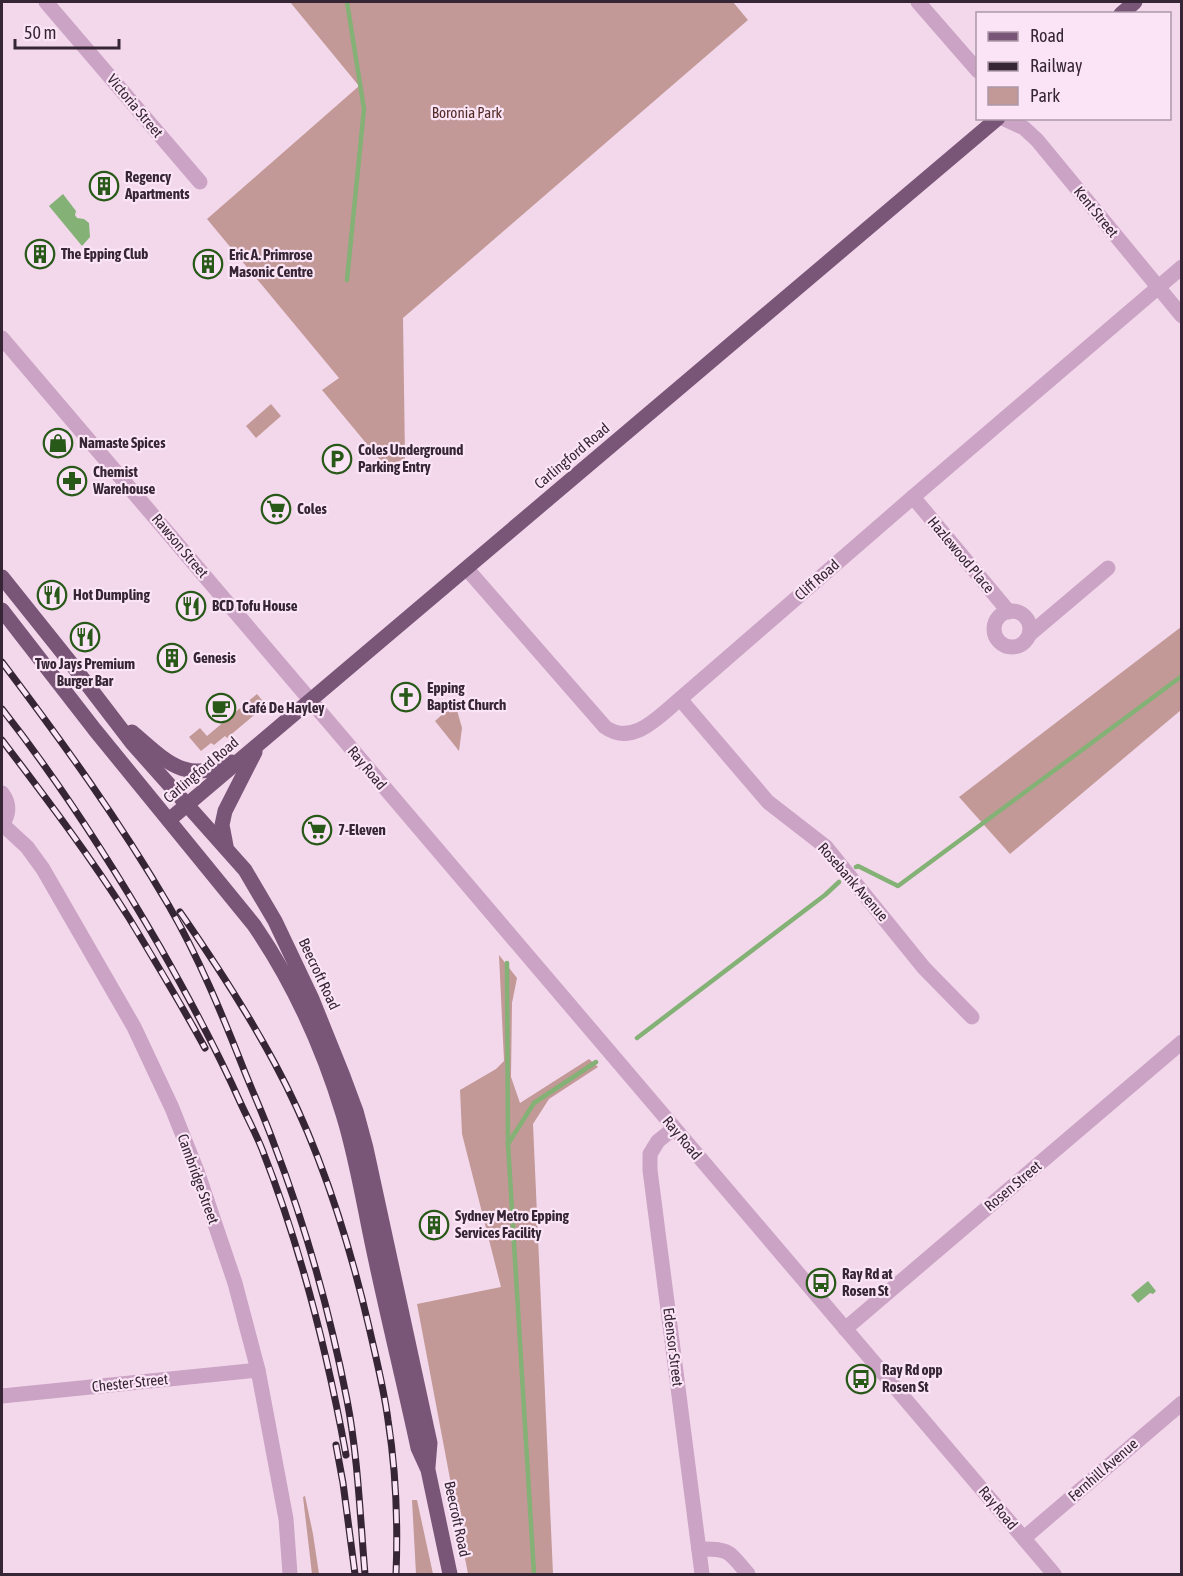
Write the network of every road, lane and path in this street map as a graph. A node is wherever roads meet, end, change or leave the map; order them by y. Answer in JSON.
{"nodes":[{"id":1,"x":46,"y":2,"type":"edge"},
{"id":2,"x":918,"y":2,"type":"edge"},
{"id":3,"x":1135,"y":2,"type":"edge"},
{"id":4,"x":1123,"y":12,"type":"edge"},
{"id":5,"x":976,"y":68,"type":"edge"},
{"id":6,"x":998,"y":120,"type":"edge"},
{"id":7,"x":1005,"y":120,"type":"edge"},
{"id":8,"x":200,"y":182,"type":"dead end"},
{"id":9,"x":1182,"y":267,"type":"edge"},
{"id":10,"x":1158,"y":287,"type":"junction"},
{"id":11,"x":1182,"y":315,"type":"edge"},
{"id":12,"x":2,"y":338,"type":"edge"},
{"id":13,"x":913,"y":497,"type":"junction"},
{"id":14,"x":1108,"y":568,"type":"dead end"},
{"id":15,"x":467,"y":569,"type":"junction"},
{"id":16,"x":2,"y":577,"type":"edge"},
{"id":17,"x":2,"y":610,"type":"edge"},
{"id":18,"x":1009,"y":612,"type":"junction"},
{"id":19,"x":1030,"y":634,"type":"junction"},
{"id":20,"x":680,"y":699,"type":"junction"},
{"id":21,"x":311,"y":701,"type":"junction"},
{"id":22,"x":107,"y":710,"type":"junction"},
{"id":23,"x":258,"y":746,"type":"junction"},
{"id":24,"x":2,"y":793,"type":"edge"},
{"id":25,"x":188,"y":805,"type":"junction"},
{"id":26,"x":169,"y":820,"type":"junction"},
{"id":27,"x":2,"y":825,"type":"edge"},
{"id":28,"x":235,"y":858,"type":"junction"},
{"id":29,"x":972,"y":1017,"type":"dead end"},
{"id":30,"x":1182,"y":1042,"type":"edge"},
{"id":31,"x":674,"y":1129,"type":"junction"},
{"id":32,"x":845,"y":1329,"type":"junction"},
{"id":33,"x":258,"y":1370,"type":"junction"},
{"id":34,"x":2,"y":1396,"type":"edge"},
{"id":35,"x":1182,"y":1403,"type":"edge"},
{"id":36,"x":428,"y":1470,"type":"junction"},
{"id":37,"x":1024,"y":1538,"type":"junction"},
{"id":38,"x":699,"y":1549,"type":"junction"},
{"id":39,"x":290,"y":1575,"type":"edge"},
{"id":40,"x":450,"y":1575,"type":"edge"},
{"id":41,"x":702,"y":1575,"type":"edge"},
{"id":42,"x":748,"y":1575,"type":"edge"},
{"id":43,"x":1054,"y":1575,"type":"edge"}],
"edges":[{"from":1,"to":8,"type":"street","name":"Victoria Street"},
{"from":2,"to":5,"type":"street"},
{"from":3,"to":4,"type":"main road"},
{"from":6,"to":15,"type":"main road","name":"Carlingford Road"},
{"from":7,"to":10,"type":"street","name":"Kent Street"},
{"from":9,"to":10,"type":"street","name":"Cliff Road"},
{"from":10,"to":11,"type":"street","name":"Kent Street"},
{"from":10,"to":13,"type":"street","name":"Cliff Road"},
{"from":12,"to":21,"type":"street","name":"Rawson Street"},
{"from":13,"to":18,"type":"street","name":"Hazlewood Place"},
{"from":13,"to":20,"type":"street","name":"Cliff Road"},
{"from":14,"to":19,"type":"street"},
{"from":15,"to":20,"type":"street","name":"Cliff Road"},
{"from":15,"to":21,"type":"main road","name":"Carlingford Road"},
{"from":16,"to":22,"type":"main road","name":"Beecroft Road"},
{"from":17,"to":26,"type":"main road","name":"Beecroft Road"},
{"from":18,"to":19,"type":"street","name":"Hazlewood Place"},
{"from":18,"to":19,"type":"street"},
{"from":20,"to":29,"type":"street","name":"Rosebank Avenue"},
{"from":21,"to":23,"type":"main road","name":"Carlingford Road"},
{"from":21,"to":31,"type":"street","name":"Ray Road"},
{"from":22,"to":23,"type":"main road"},
{"from":22,"to":25,"type":"main road","name":"Beecroft Road"},
{"from":23,"to":25,"type":"main road","name":"Carlingford Road"},
{"from":23,"to":28,"type":"main road"},
{"from":24,"to":27,"type":"street","name":"Cambridge Street"},
{"from":25,"to":26,"type":"main road","name":"Carlingford Road"},
{"from":25,"to":28,"type":"main road","name":"Beecroft Road"},
{"from":26,"to":36,"type":"main road","name":"Beecroft Road"},
{"from":27,"to":33,"type":"street","name":"Cambridge Street"},
{"from":28,"to":36,"type":"main road","name":"Beecroft Road"},
{"from":30,"to":32,"type":"street","name":"Rosen Street"},
{"from":31,"to":32,"type":"street","name":"Ray Road"},
{"from":31,"to":38,"type":"street","name":"Edensor Street"},
{"from":32,"to":37,"type":"street","name":"Ray Road"},
{"from":33,"to":34,"type":"street","name":"Chester Street"},
{"from":33,"to":39,"type":"street","name":"Cambridge Street"},
{"from":35,"to":37,"type":"street","name":"Fernhill Avenue"},
{"from":36,"to":40,"type":"main road","name":"Beecroft Road"},
{"from":37,"to":43,"type":"street","name":"Ray Road"},
{"from":38,"to":41,"type":"street","name":"Edensor Street"},
{"from":38,"to":42,"type":"street"}]}
